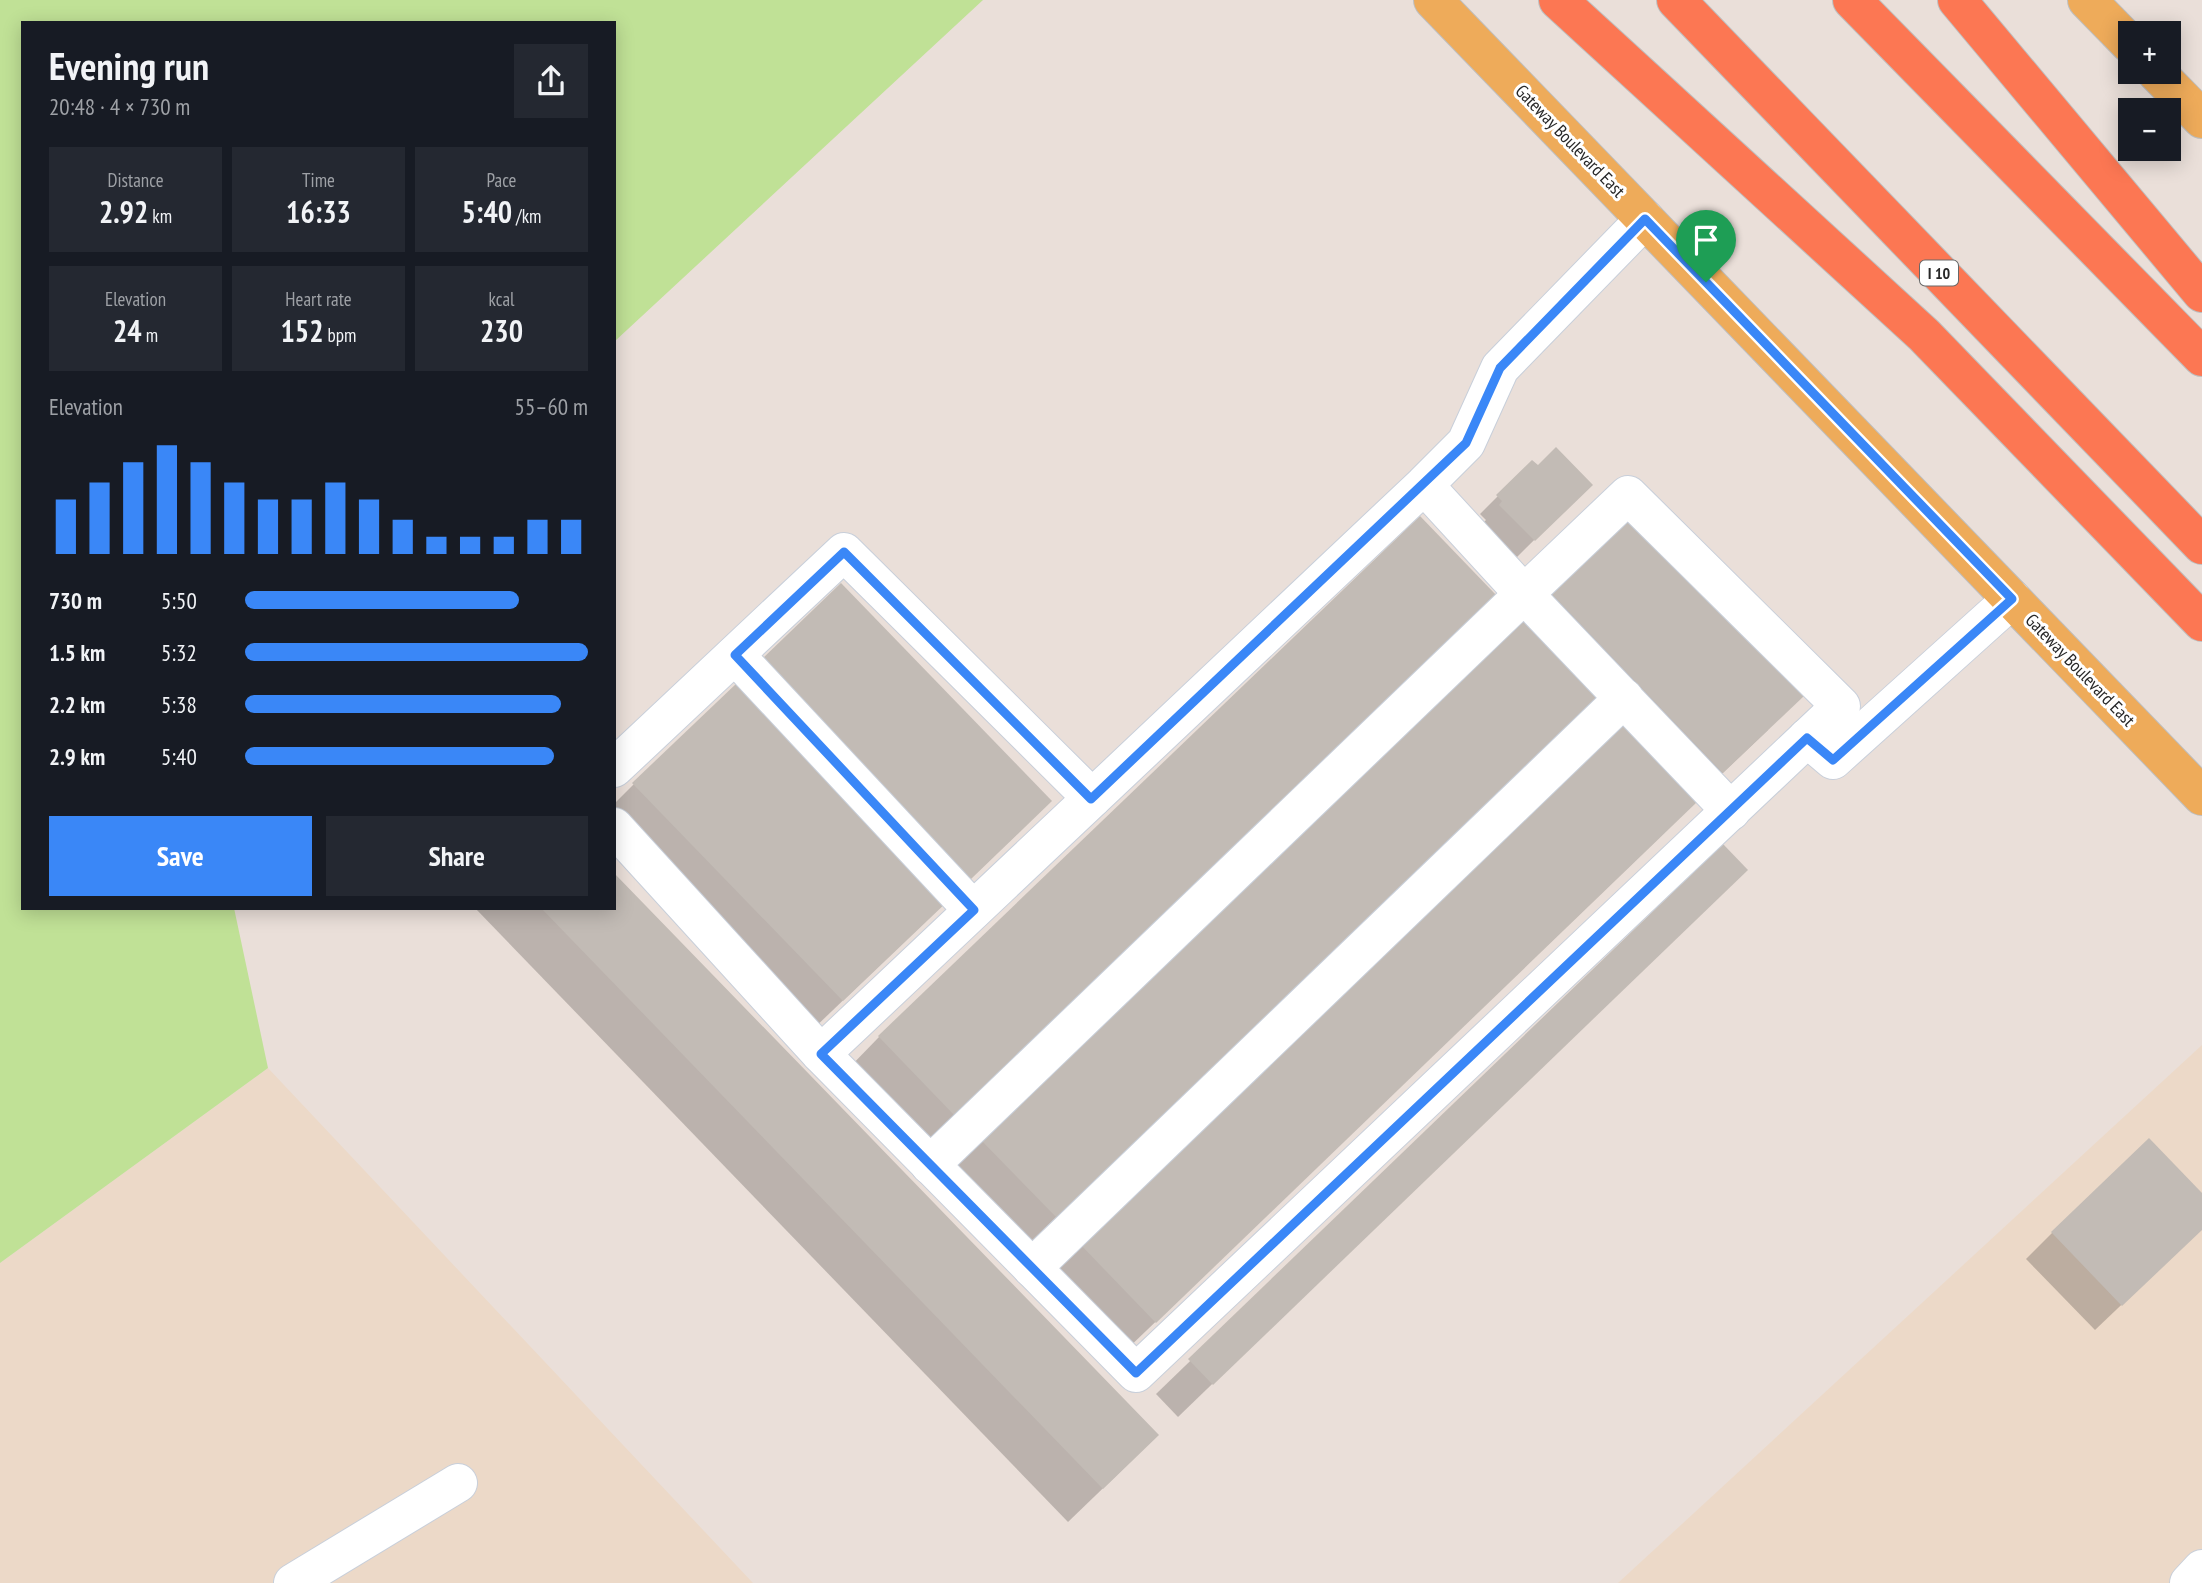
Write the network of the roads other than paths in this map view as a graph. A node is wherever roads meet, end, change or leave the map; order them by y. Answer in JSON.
{"nodes":[{"id":1,"x":1433,"y":0,"type":"edge"},
{"id":2,"x":1558,"y":0,"type":"edge"},
{"id":3,"x":1676,"y":0,"type":"edge"},
{"id":4,"x":1852,"y":0,"type":"edge"},
{"id":5,"x":1957,"y":0,"type":"edge"},
{"id":6,"x":2087,"y":0,"type":"edge"},
{"id":7,"x":2118,"y":32,"type":"edge"},
{"id":8,"x":2168,"y":84,"type":"edge"},
{"id":9,"x":2202,"y":119,"type":"edge"},
{"id":10,"x":1645,"y":219,"type":"junction"},
{"id":11,"x":2202,"y":293,"type":"edge"},
{"id":12,"x":2202,"y":357,"type":"edge"},
{"id":13,"x":1424,"y":485,"type":"junction"},
{"id":14,"x":2202,"y":545,"type":"edge"},
{"id":15,"x":1524,"y":593,"type":"junction"},
{"id":16,"x":2012,"y":599,"type":"junction"},
{"id":17,"x":2202,"y":622,"type":"edge"},
{"id":18,"x":735,"y":655,"type":"junction"},
{"id":19,"x":1624,"y":698,"type":"junction"},
{"id":20,"x":1807,"y":738,"type":"junction"},
{"id":21,"x":616,"y":766,"type":"edge"},
{"id":22,"x":2202,"y":796,"type":"edge"},
{"id":23,"x":1091,"y":799,"type":"junction"},
{"id":24,"x":1731,"y":811,"type":"junction"},
{"id":25,"x":616,"y":829,"type":"edge"},
{"id":26,"x":974,"y":910,"type":"junction"},
{"id":27,"x":821,"y":1054,"type":"junction"},
{"id":28,"x":930,"y":1165,"type":"junction"},
{"id":29,"x":1032,"y":1268,"type":"junction"},
{"id":30,"x":458,"y":1483,"type":"dead end"},
{"id":31,"x":2202,"y":1569,"type":"edge"},
{"id":32,"x":293,"y":1583,"type":"edge"},
{"id":33,"x":2189,"y":1583,"type":"edge"}],
"edges":[{"from":1,"to":10,"type":"main road","name":"Gateway Boulevard East"},
{"from":2,"to":17,"type":"highway"},
{"from":3,"to":14,"type":"highway","number":"I 10"},
{"from":4,"to":12,"type":"highway"},
{"from":5,"to":11,"type":"highway"},
{"from":6,"to":7,"type":"main road"},
{"from":8,"to":9,"type":"main road"},
{"from":10,"to":13,"type":"lane"},
{"from":10,"to":16,"type":"main road","name":"Gateway Boulevard East"},
{"from":13,"to":15,"type":"lane"},
{"from":13,"to":23,"type":"lane"},
{"from":15,"to":19,"type":"lane"},
{"from":15,"to":20,"type":"lane"},
{"from":15,"to":28,"type":"lane"},
{"from":16,"to":20,"type":"lane"},
{"from":16,"to":22,"type":"main road","name":"Gateway Boulevard East"},
{"from":18,"to":21,"type":"lane"},
{"from":18,"to":23,"type":"lane"},
{"from":18,"to":26,"type":"lane"},
{"from":19,"to":24,"type":"lane"},
{"from":19,"to":29,"type":"lane"},
{"from":20,"to":24,"type":"lane"},
{"from":23,"to":26,"type":"lane"},
{"from":24,"to":29,"type":"lane"},
{"from":25,"to":27,"type":"lane"},
{"from":26,"to":27,"type":"lane"},
{"from":27,"to":28,"type":"lane"},
{"from":28,"to":29,"type":"lane"},
{"from":30,"to":32,"type":"lane"},
{"from":31,"to":33,"type":"lane"}]}
